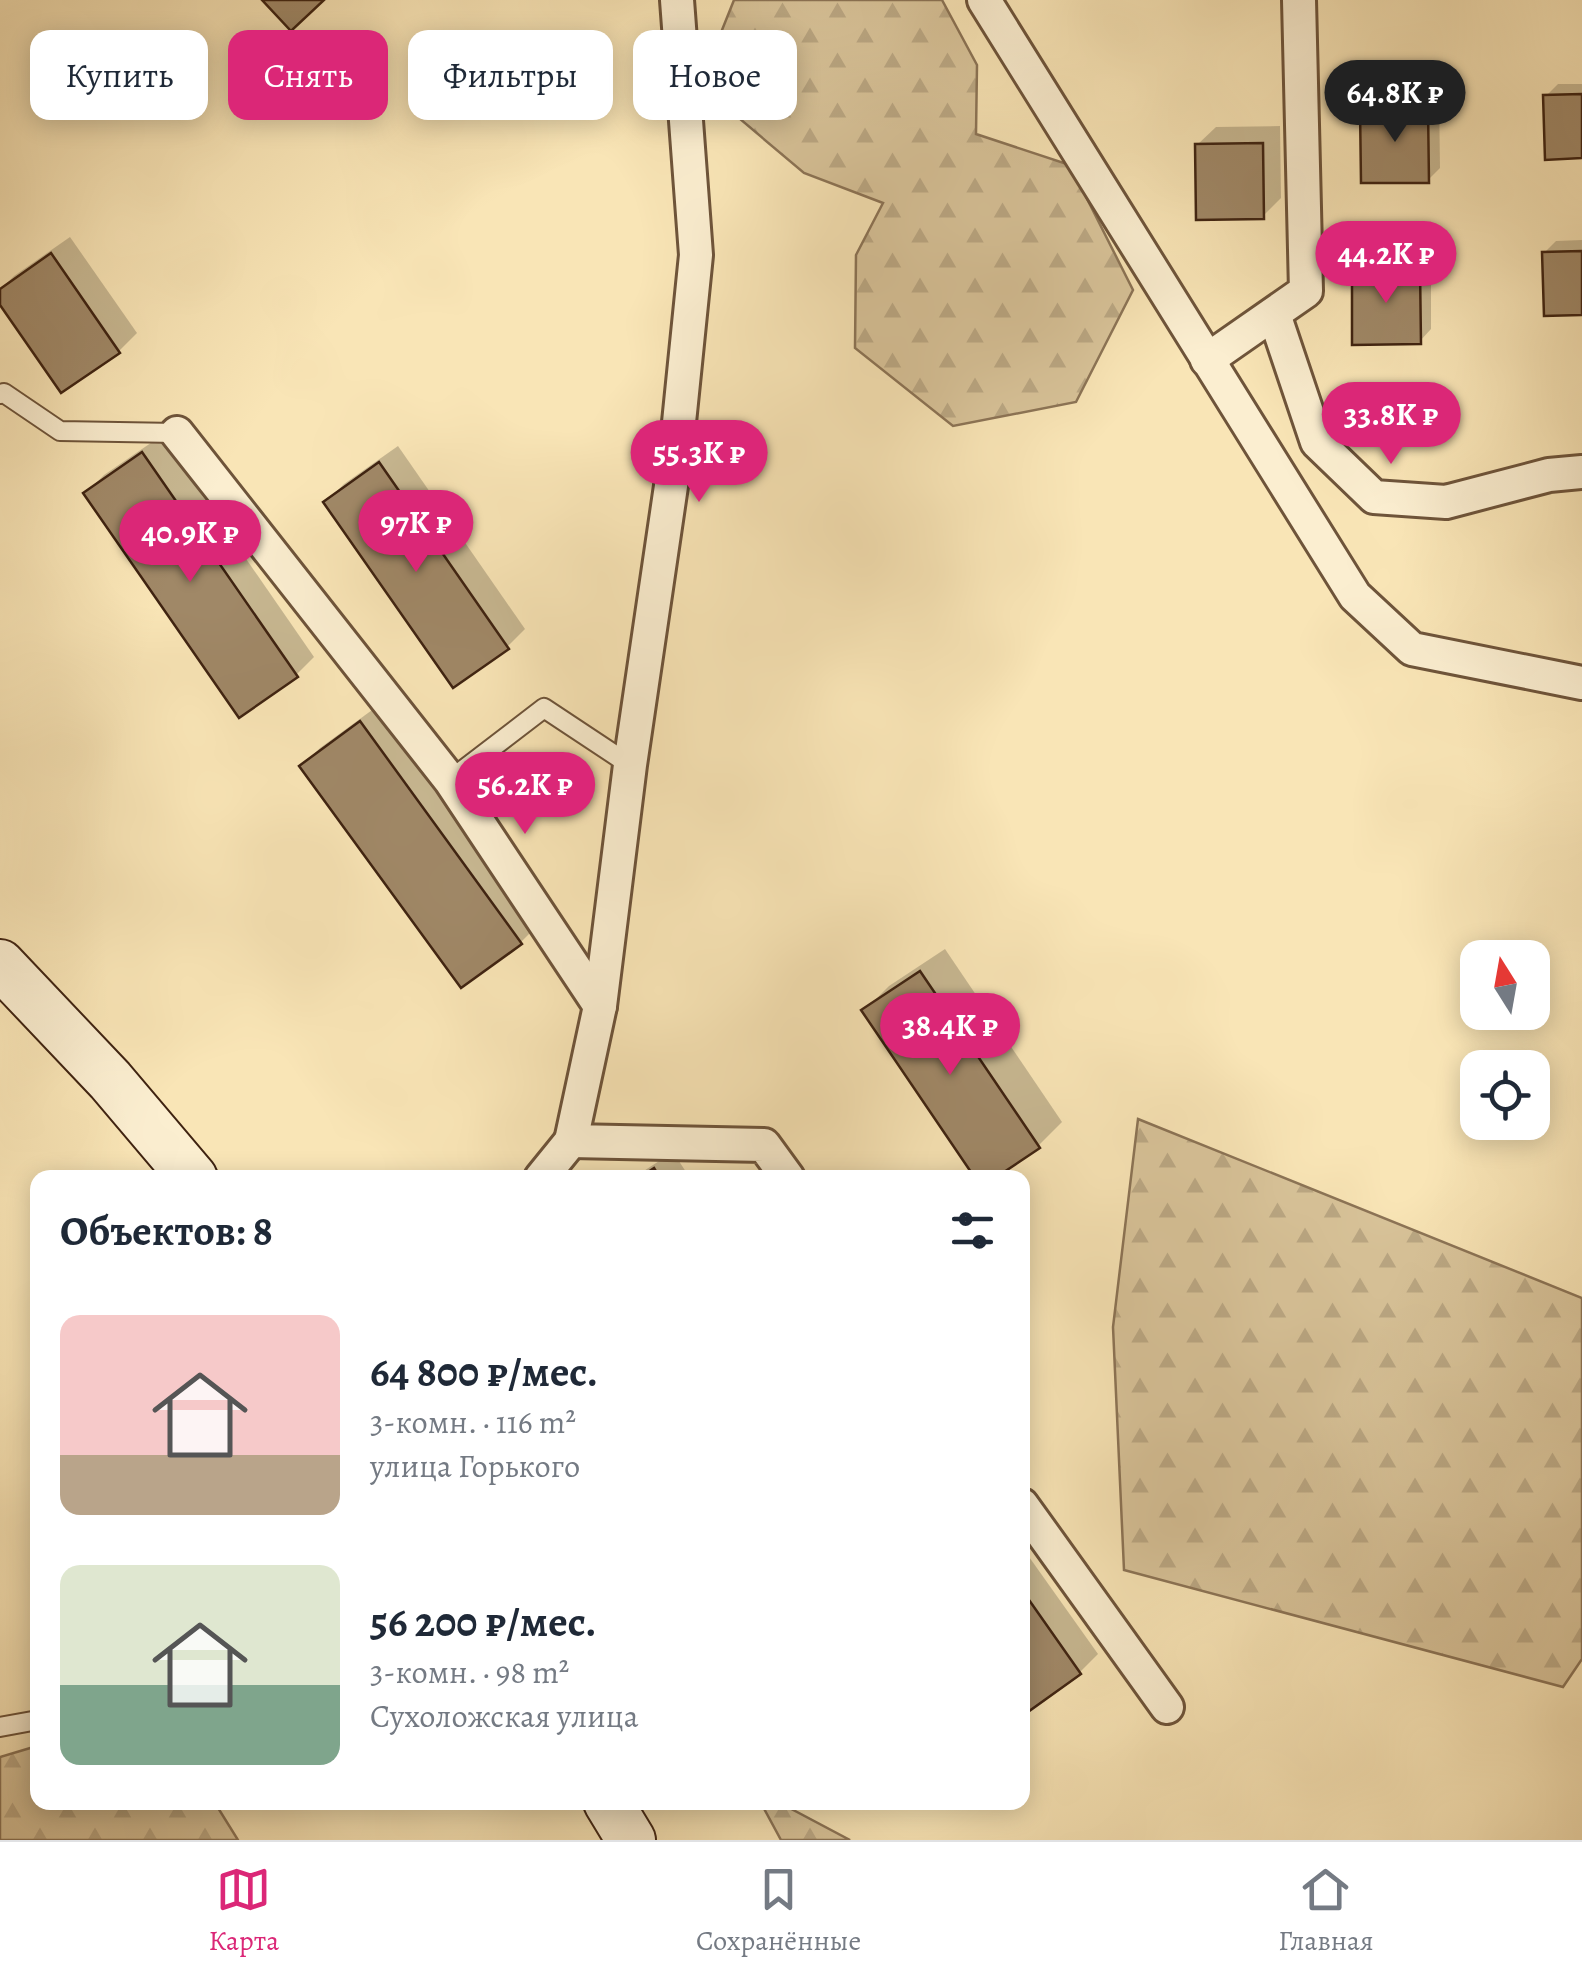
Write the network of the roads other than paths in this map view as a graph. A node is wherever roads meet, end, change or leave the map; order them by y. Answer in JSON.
{"nodes":[{"id":1,"x":678,"y":0,"type":"edge"},
{"id":2,"x":984,"y":0,"type":"edge"},
{"id":3,"x":1299,"y":0,"type":"edge"},
{"id":4,"x":1274,"y":314,"type":"junction"},
{"id":5,"x":1208,"y":360,"type":"junction"},
{"id":6,"x":0,"y":394,"type":"edge"},
{"id":7,"x":177,"y":433,"type":"joint"},
{"id":8,"x":1582,"y":472,"type":"edge"},
{"id":9,"x":1582,"y":682,"type":"edge"},
{"id":10,"x":630,"y":764,"type":"junction"},
{"id":11,"x":450,"y":780,"type":"junction"},
{"id":12,"x":0,"y":964,"type":"edge"},
{"id":13,"x":600,"y":1006,"type":"junction"},
{"id":14,"x":571,"y":1141,"type":"junction"},
{"id":15,"x":185,"y":1170,"type":"edge"},
{"id":16,"x":548,"y":1170,"type":"edge"},
{"id":17,"x":782,"y":1170,"type":"edge"},
{"id":18,"x":1030,"y":1516,"type":"edge"},
{"id":19,"x":1167,"y":1707,"type":"dead end"},
{"id":20,"x":30,"y":1721,"type":"edge"},
{"id":21,"x":0,"y":1727,"type":"edge"},
{"id":22,"x":613,"y":1810,"type":"edge"},
{"id":23,"x":631,"y":1840,"type":"edge"}],
"edges":[{"from":1,"to":10,"type":"street"},
{"from":2,"to":5,"type":"street"},
{"from":3,"to":4,"type":"street"},
{"from":4,"to":5,"type":"street"},
{"from":4,"to":8,"type":"street"},
{"from":5,"to":9,"type":"street"},
{"from":6,"to":7,"type":"lane"},
{"from":7,"to":11,"type":"street"},
{"from":10,"to":11,"type":"lane"},
{"from":10,"to":13,"type":"street"},
{"from":11,"to":13,"type":"street"},
{"from":12,"to":15,"type":"main road"},
{"from":13,"to":14,"type":"street"},
{"from":14,"to":16,"type":"street"},
{"from":14,"to":17,"type":"street"},
{"from":18,"to":19,"type":"street"},
{"from":20,"to":21,"type":"lane"},
{"from":22,"to":23,"type":"main road"}]}
